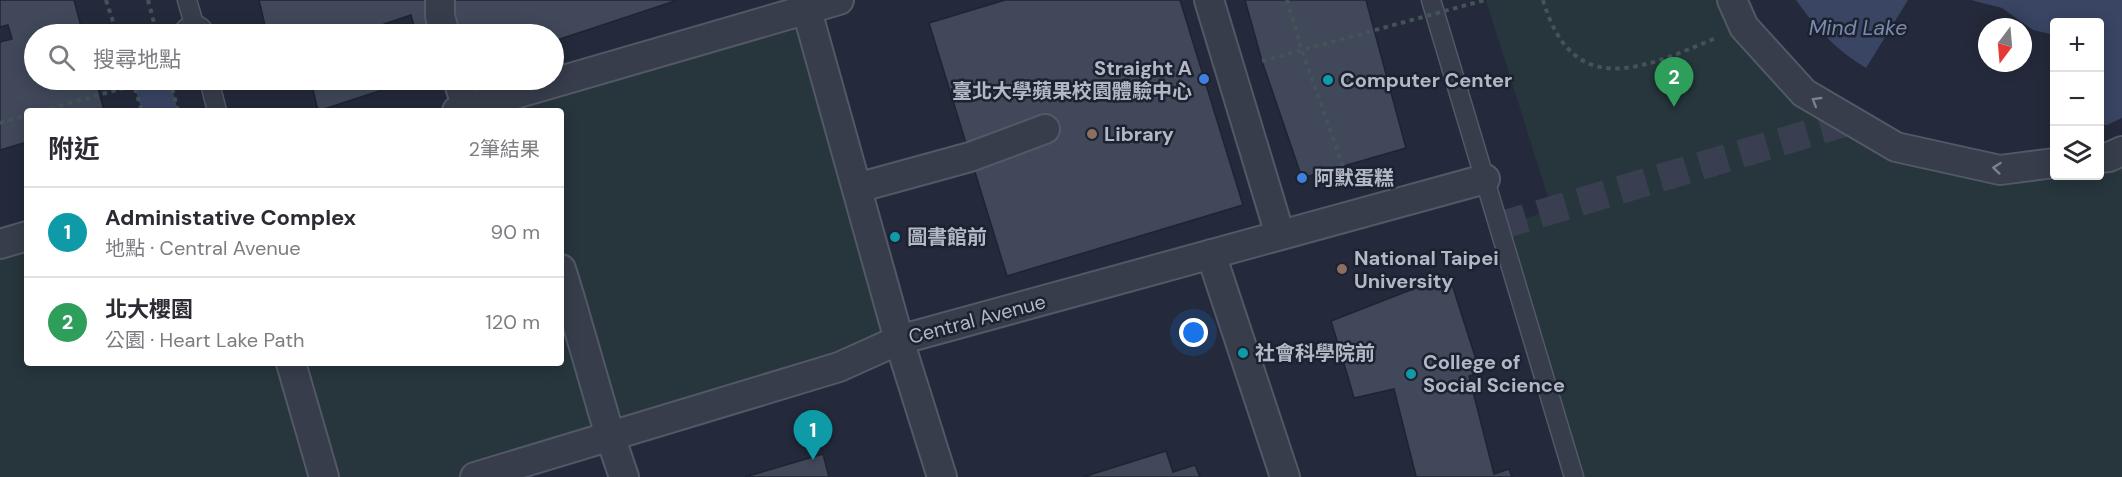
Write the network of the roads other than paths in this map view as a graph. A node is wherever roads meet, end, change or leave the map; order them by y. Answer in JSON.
{"nodes":[{"id":1,"x":187,"y":0,"type":"edge"},
{"id":2,"x":440,"y":0,"type":"edge"},
{"id":3,"x":839,"y":0,"type":"edge"},
{"id":4,"x":1209,"y":0,"type":"edge"},
{"id":5,"x":1431,"y":0,"type":"edge"},
{"id":6,"x":1732,"y":0,"type":"edge"},
{"id":7,"x":806,"y":5,"type":"edge"},
{"id":8,"x":193,"y":24,"type":"edge"},
{"id":9,"x":442,"y":24,"type":"edge"},
{"id":10,"x":564,"y":79,"type":"edge"},
{"id":11,"x":212,"y":90,"type":"edge"},
{"id":12,"x":460,"y":90,"type":"edge"},
{"id":13,"x":529,"y":90,"type":"edge"},
{"id":14,"x":216,"y":108,"type":"edge"},
{"id":15,"x":464,"y":108,"type":"edge"},
{"id":16,"x":471,"y":108,"type":"edge"},
{"id":17,"x":1045,"y":129,"type":"dead end"},
{"id":18,"x":2122,"y":150,"type":"edge"},
{"id":19,"x":2104,"y":158,"type":"edge"},
{"id":20,"x":2050,"y":164,"type":"edge"},
{"id":21,"x":1485,"y":179,"type":"junction"},
{"id":22,"x":856,"y":188,"type":"junction"},
{"id":23,"x":1280,"y":235,"type":"junction"},
{"id":24,"x":24,"y":237,"type":"edge"},
{"id":25,"x":0,"y":244,"type":"edge"},
{"id":26,"x":1211,"y":254,"type":"junction"},
{"id":27,"x":564,"y":287,"type":"edge"},
{"id":28,"x":899,"y":340,"type":"junction"},
{"id":29,"x":292,"y":366,"type":"edge"},
{"id":30,"x":610,"y":436,"type":"junction"},
{"id":31,"x":324,"y":477,"type":"edge"},
{"id":32,"x":475,"y":477,"type":"edge"},
{"id":33,"x":624,"y":477,"type":"edge"},
{"id":34,"x":942,"y":477,"type":"edge"},
{"id":35,"x":1285,"y":477,"type":"edge"},
{"id":36,"x":1574,"y":477,"type":"edge"}],
"edges":[{"from":1,"to":8,"type":"lane"},
{"from":2,"to":9,"type":"street"},
{"from":3,"to":7,"type":"street"},
{"from":4,"to":23,"type":"street"},
{"from":5,"to":21,"type":"lane"},
{"from":20,"to":6,"type":"street","one_way":true},
{"from":7,"to":10,"type":"street"},
{"from":7,"to":22,"type":"street"},
{"from":11,"to":14,"type":"lane"},
{"from":12,"to":15,"type":"street"},
{"from":13,"to":16,"type":"street"},
{"from":17,"to":22,"type":"street"},
{"from":18,"to":19,"type":"street"},
{"from":21,"to":23,"type":"street","name":"Central Avenue"},
{"from":21,"to":36,"type":"lane"},
{"from":22,"to":28,"type":"street"},
{"from":23,"to":26,"type":"street","name":"Central Avenue"},
{"from":24,"to":25,"type":"street"},
{"from":26,"to":28,"type":"street","name":"Central Avenue"},
{"from":26,"to":35,"type":"street"},
{"from":27,"to":30,"type":"street"},
{"from":28,"to":30,"type":"street","name":"Central Avenue"},
{"from":28,"to":34,"type":"street"},
{"from":29,"to":31,"type":"street"},
{"from":30,"to":32,"type":"street","name":"Central Avenue"},
{"from":30,"to":33,"type":"street"}]}
